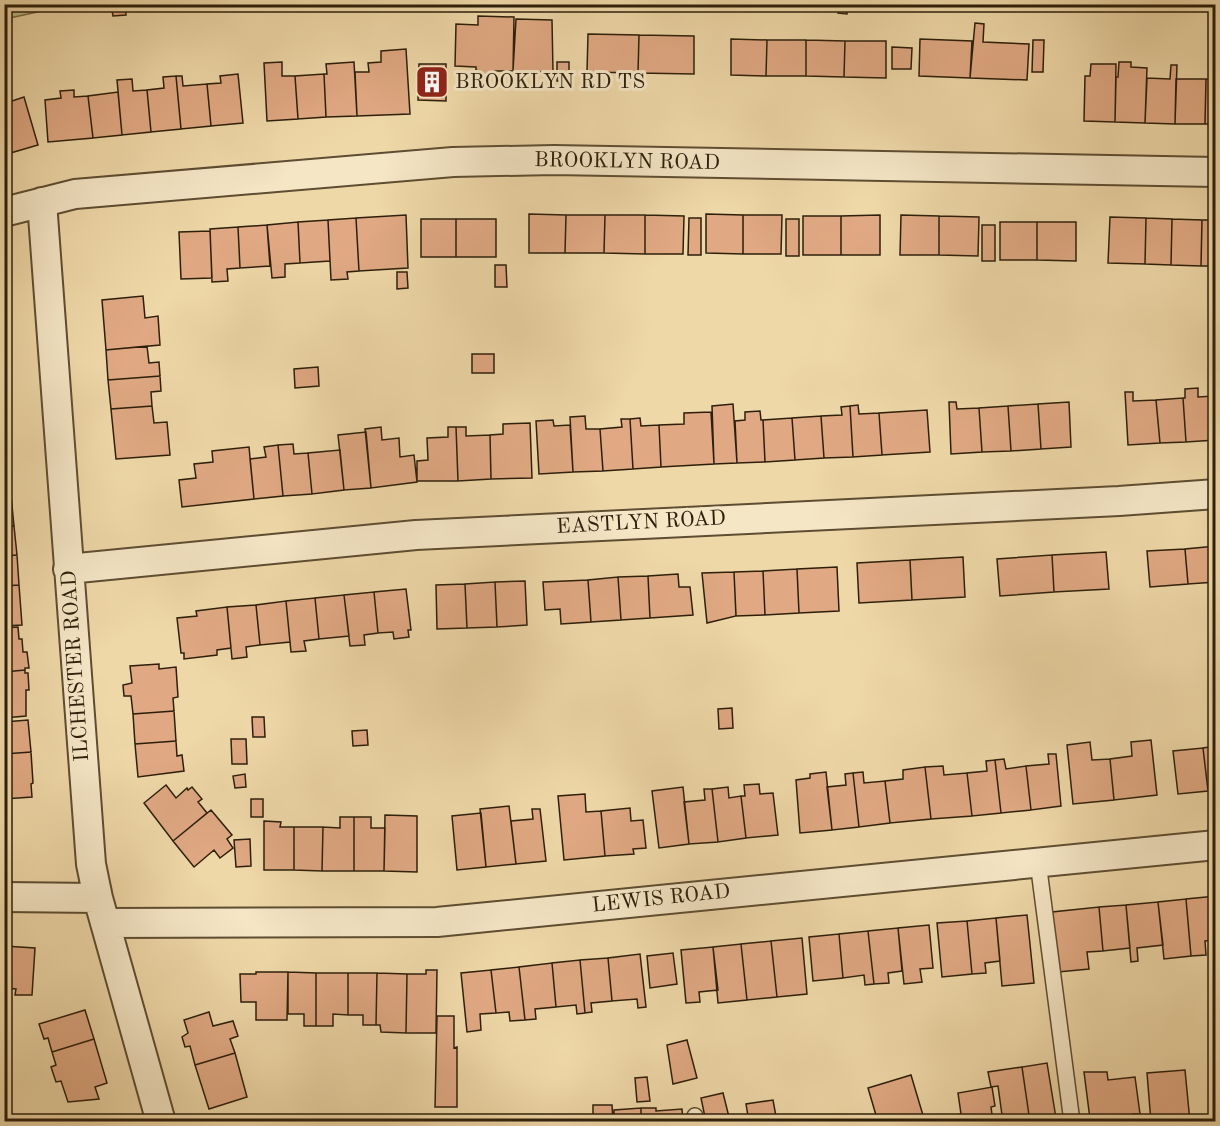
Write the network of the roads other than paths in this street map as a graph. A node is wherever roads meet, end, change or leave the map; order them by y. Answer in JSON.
{"nodes":[{"id":1,"x":1215,"y":172,"type":"edge"},
{"id":2,"x":42,"y":202,"type":"junction"},
{"id":3,"x":4,"y":212,"type":"edge"},
{"id":4,"x":1215,"y":494,"type":"edge"},
{"id":5,"x":68,"y":569,"type":"junction"},
{"id":6,"x":1215,"y":845,"type":"edge"},
{"id":7,"x":1038,"y":862,"type":"junction"},
{"id":8,"x":4,"y":897,"type":"edge"},
{"id":9,"x":102,"y":910,"type":"junction"},
{"id":10,"x":161,"y":1122,"type":"edge"},
{"id":11,"x":1072,"y":1122,"type":"edge"}],
"edges":[{"from":1,"to":2,"type":"street","name":"BROOKLYN ROAD"},
{"from":2,"to":3,"type":"street","name":"BROOKLYN ROAD"},
{"from":2,"to":5,"type":"street","name":"ILCHESTER ROAD"},
{"from":4,"to":5,"type":"street","name":"EASTLYN ROAD"},
{"from":5,"to":9,"type":"street","name":"ILCHESTER ROAD"},
{"from":6,"to":7,"type":"street","name":"LEWIS ROAD"},
{"from":7,"to":9,"type":"street","name":"LEWIS ROAD"},
{"from":7,"to":11,"type":"lane"},
{"from":8,"to":9,"type":"street","name":"LEWIS ROAD"},
{"from":9,"to":10,"type":"street","name":"ILCHESTER ROAD"}]}
